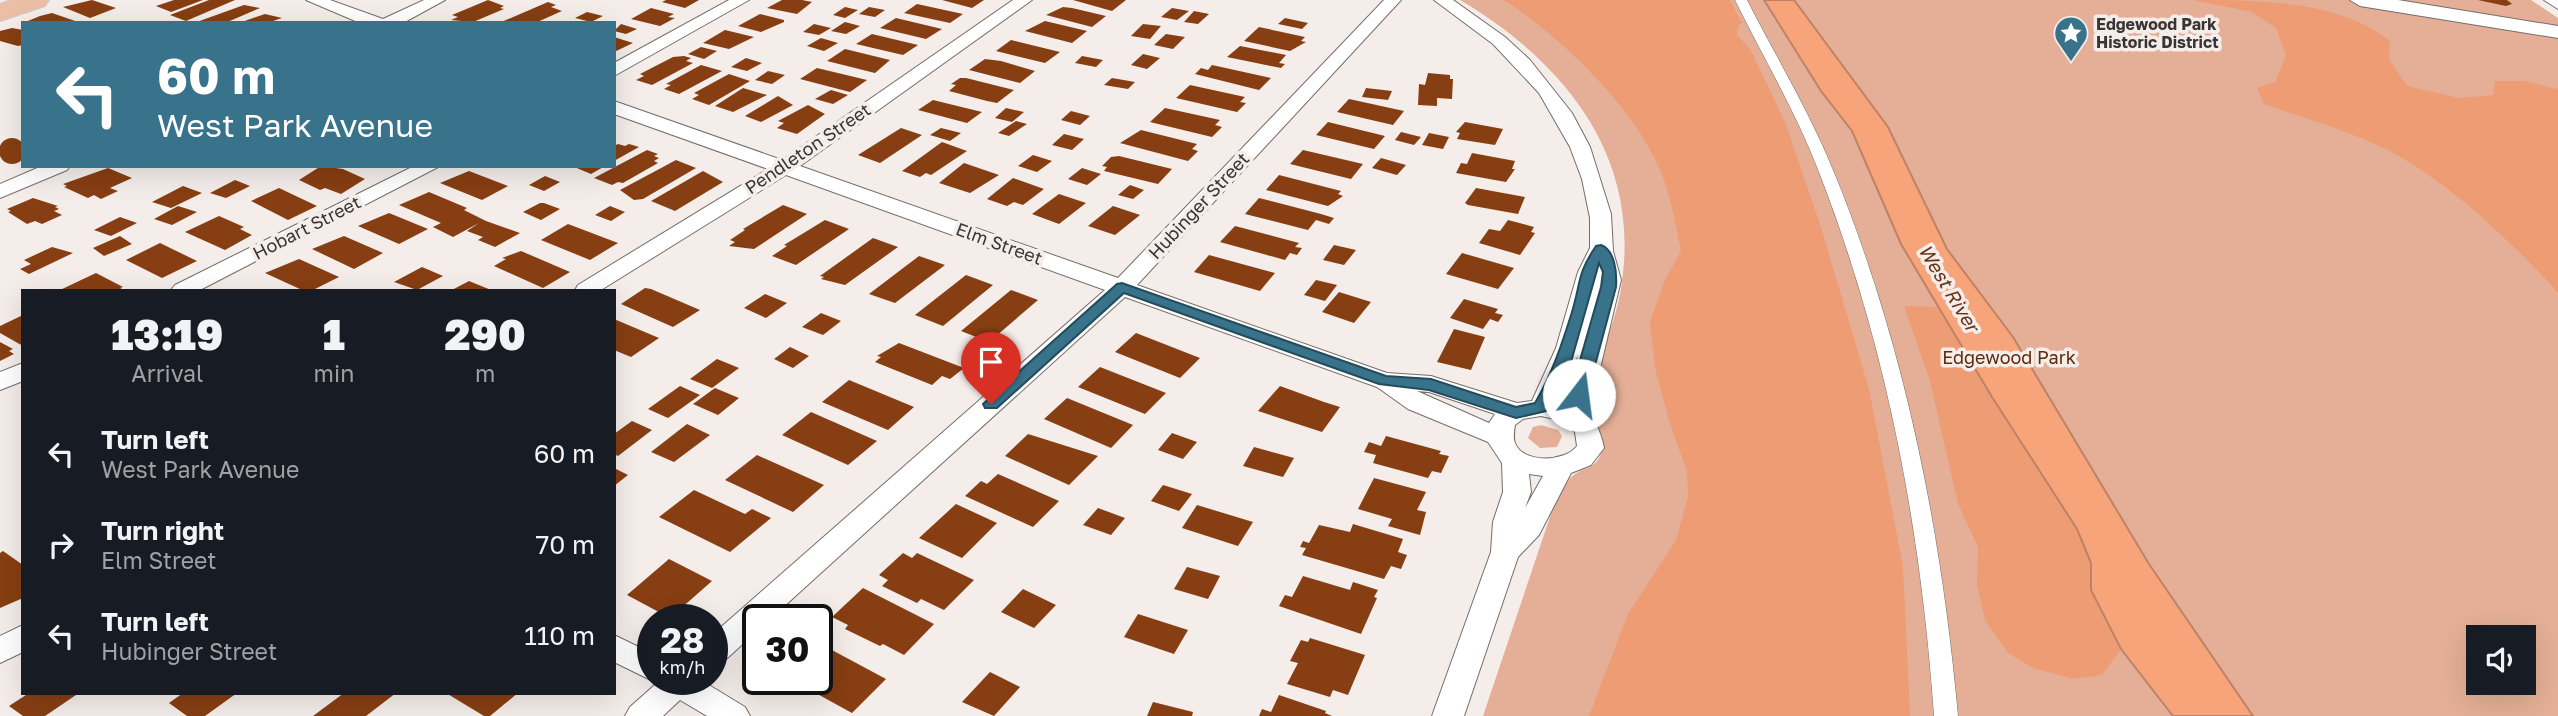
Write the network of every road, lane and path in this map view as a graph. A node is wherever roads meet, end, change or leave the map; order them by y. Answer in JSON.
{"nodes":[{"id":1,"x":36,"y":0,"type":"edge"},
{"id":2,"x":314,"y":0,"type":"edge"},
{"id":3,"x":438,"y":0,"type":"edge"},
{"id":4,"x":741,"y":0,"type":"edge"},
{"id":5,"x":1024,"y":0,"type":"edge"},
{"id":6,"x":1393,"y":0,"type":"edge"},
{"id":7,"x":1442,"y":0,"type":"edge"},
{"id":8,"x":1741,"y":0,"type":"edge"},
{"id":9,"x":2360,"y":0,"type":"edge"},
{"id":10,"x":2552,"y":0,"type":"edge"},
{"id":11,"x":2558,"y":4,"type":"edge"},
{"id":12,"x":0,"y":13,"type":"edge"},
{"id":13,"x":372,"y":21,"type":"edge"},
{"id":14,"x":393,"y":21,"type":"edge"},
{"id":15,"x":2558,"y":32,"type":"edge"},
{"id":16,"x":616,"y":70,"type":"edge"},
{"id":17,"x":616,"y":108,"type":"edge"},
{"id":18,"x":785,"y":167,"type":"junction"},
{"id":19,"x":55,"y":168,"type":"edge"},
{"id":20,"x":426,"y":168,"type":"edge"},
{"id":21,"x":0,"y":192,"type":"edge"},
{"id":22,"x":1601,"y":249,"type":"junction"},
{"id":23,"x":1122,"y":287,"type":"junction"},
{"id":24,"x":185,"y":289,"type":"edge"},
{"id":25,"x":588,"y":289,"type":"edge"},
{"id":26,"x":21,"y":372,"type":"edge"},
{"id":27,"x":1384,"y":381,"type":"junction"},
{"id":28,"x":0,"y":382,"type":"edge"},
{"id":29,"x":1528,"y":410,"type":"junction"},
{"id":30,"x":1578,"y":420,"type":"junction"},
{"id":31,"x":1507,"y":448,"type":"junction"},
{"id":32,"x":1561,"y":467,"type":"junction"},
{"id":33,"x":1505,"y":552,"type":"junction"},
{"id":34,"x":21,"y":638,"type":"edge"},
{"id":35,"x":728,"y":639,"type":"edge"},
{"id":36,"x":616,"y":648,"type":"edge"},
{"id":37,"x":0,"y":651,"type":"edge"},
{"id":38,"x":637,"y":660,"type":"edge"},
{"id":39,"x":658,"y":695,"type":"edge"},
{"id":40,"x":699,"y":695,"type":"edge"},
{"id":41,"x":641,"y":716,"type":"edge"},
{"id":42,"x":734,"y":716,"type":"edge"},
{"id":43,"x":1448,"y":716,"type":"edge"},
{"id":44,"x":1946,"y":716,"type":"edge"}],
"edges":[{"from":1,"to":12,"type":"main road"},
{"from":2,"to":13,"type":"street"},
{"from":3,"to":14,"type":"street"},
{"from":4,"to":16,"type":"street"},
{"from":5,"to":18,"type":"street","name":"Pendleton Street"},
{"from":6,"to":23,"type":"street","name":"Hubinger Street"},
{"from":7,"to":22,"type":"street"},
{"from":8,"to":44,"type":"street"},
{"from":9,"to":15,"type":"street"},
{"from":10,"to":11,"type":"street"},
{"from":17,"to":18,"type":"street","name":"Elm Street"},
{"from":18,"to":23,"type":"street","name":"Elm Street"},
{"from":18,"to":25,"type":"street","name":"Pendleton Street"},
{"from":19,"to":21,"type":"street"},
{"from":20,"to":24,"type":"street","name":"Hobart Street"},
{"from":22,"to":29,"type":"street"},
{"from":22,"to":30,"type":"street"},
{"from":23,"to":27,"type":"street","name":"Elm Street"},
{"from":23,"to":35,"type":"street","name":"Hubinger Street"},
{"from":26,"to":28,"type":"street"},
{"from":27,"to":29,"type":"street","name":"Elm Street"},
{"from":27,"to":31,"type":"street","name":"Elm Street"},
{"from":29,"to":30,"type":"street"},
{"from":29,"to":31,"type":"street"},
{"from":30,"to":32,"type":"street"},
{"from":31,"to":32,"type":"street"},
{"from":31,"to":33,"type":"street"},
{"from":32,"to":33,"type":"street"},
{"from":33,"to":43,"type":"street"},
{"from":34,"to":37,"type":"street"},
{"from":36,"to":38,"type":"street"},
{"from":39,"to":41,"type":"street"},
{"from":40,"to":42,"type":"street"}]}
